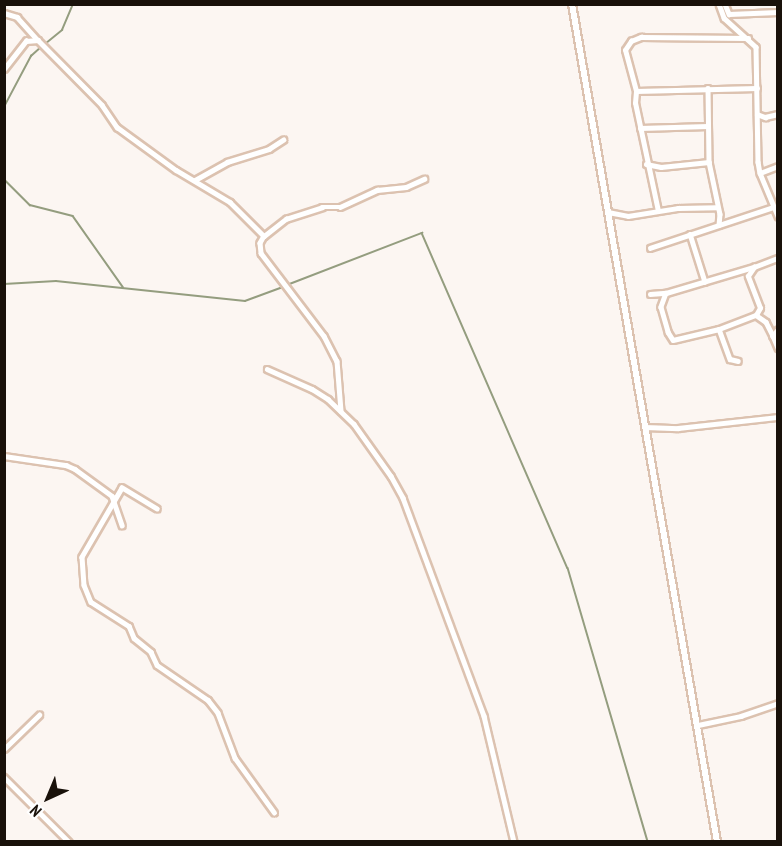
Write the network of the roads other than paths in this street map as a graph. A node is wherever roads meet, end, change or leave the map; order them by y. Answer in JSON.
{"nodes":[{"id":1,"x":572,"y":4,"type":"edge"},
{"id":2,"x":718,"y":4,"type":"edge"},
{"id":3,"x":725,"y":4,"type":"edge"},
{"id":4,"x":760,"y":4,"type":"edge"},
{"id":5,"x":760,"y":12,"type":"junction"},
{"id":6,"x":777,"y":12,"type":"edge"},
{"id":7,"x":4,"y":13,"type":"edge"},
{"id":8,"x":748,"y":38,"type":"junction"},
{"id":9,"x":38,"y":40,"type":"junction"},
{"id":10,"x":4,"y":69,"type":"edge"},
{"id":11,"x":708,"y":88,"type":"junction"},
{"id":12,"x":757,"y":88,"type":"junction"},
{"id":13,"x":636,"y":91,"type":"junction"},
{"id":14,"x":757,"y":114,"type":"junction"},
{"id":15,"x":777,"y":114,"type":"edge"},
{"id":16,"x":708,"y":126,"type":"junction"},
{"id":17,"x":640,"y":128,"type":"junction"},
{"id":18,"x":283,"y":140,"type":"dead end"},
{"id":19,"x":709,"y":162,"type":"junction"},
{"id":20,"x":646,"y":164,"type":"junction"},
{"id":21,"x":777,"y":166,"type":"edge"},
{"id":22,"x":760,"y":173,"type":"junction"},
{"id":23,"x":424,"y":179,"type":"dead end"},
{"id":24,"x":195,"y":180,"type":"junction"},
{"id":25,"x":717,"y":207,"type":"junction"},
{"id":26,"x":773,"y":207,"type":"junction"},
{"id":27,"x":658,"y":211,"type":"junction"},
{"id":28,"x":608,"y":212,"type":"junction"},
{"id":29,"x":720,"y":214,"type":"junction"},
{"id":30,"x":777,"y":216,"type":"edge"},
{"id":31,"x":730,"y":221,"type":"junction"},
{"id":32,"x":719,"y":225,"type":"junction"},
{"id":33,"x":690,"y":234,"type":"junction"},
{"id":34,"x":264,"y":236,"type":"junction"},
{"id":35,"x":650,"y":248,"type":"dead end"},
{"id":36,"x":777,"y":258,"type":"edge"},
{"id":37,"x":754,"y":267,"type":"junction"},
{"id":38,"x":705,"y":282,"type":"junction"},
{"id":39,"x":666,"y":293,"type":"junction"},
{"id":40,"x":650,"y":294,"type":"dead end"},
{"id":41,"x":760,"y":308,"type":"junction"},
{"id":42,"x":756,"y":315,"type":"junction"},
{"id":43,"x":766,"y":322,"type":"junction"},
{"id":44,"x":719,"y":329,"type":"junction"},
{"id":45,"x":776,"y":332,"type":"edge"},
{"id":46,"x":777,"y":348,"type":"edge"},
{"id":47,"x":738,"y":361,"type":"dead end"},
{"id":48,"x":267,"y":369,"type":"dead end"},
{"id":49,"x":342,"y":412,"type":"junction"},
{"id":50,"x":777,"y":417,"type":"edge"},
{"id":51,"x":645,"y":427,"type":"junction"},
{"id":52,"x":4,"y":456,"type":"edge"},
{"id":53,"x":115,"y":505,"type":"junction"},
{"id":54,"x":157,"y":509,"type":"dead end"},
{"id":55,"x":122,"y":525,"type":"dead end"},
{"id":56,"x":777,"y":703,"type":"edge"},
{"id":57,"x":39,"y":715,"type":"dead end"},
{"id":58,"x":698,"y":725,"type":"junction"},
{"id":59,"x":4,"y":749,"type":"edge"},
{"id":60,"x":4,"y":777,"type":"edge"},
{"id":61,"x":274,"y":812,"type":"dead end"},
{"id":62,"x":69,"y":842,"type":"edge"},
{"id":63,"x":514,"y":842,"type":"edge"},
{"id":64,"x":717,"y":842,"type":"edge"}],
"edges":[{"from":1,"to":28,"type":"street"},
{"from":2,"to":8,"type":"street"},
{"from":3,"to":5,"type":"street"},
{"from":4,"to":5,"type":"street"},
{"from":5,"to":6,"type":"street"},
{"from":7,"to":9,"type":"street"},
{"from":8,"to":12,"type":"street"},
{"from":8,"to":13,"type":"street"},
{"from":9,"to":10,"type":"street"},
{"from":9,"to":24,"type":"street"},
{"from":11,"to":12,"type":"street"},
{"from":11,"to":13,"type":"street"},
{"from":11,"to":16,"type":"street"},
{"from":12,"to":14,"type":"street"},
{"from":13,"to":17,"type":"street"},
{"from":14,"to":15,"type":"street"},
{"from":14,"to":22,"type":"street"},
{"from":16,"to":17,"type":"street"},
{"from":16,"to":19,"type":"street"},
{"from":17,"to":20,"type":"street"},
{"from":18,"to":24,"type":"street"},
{"from":19,"to":20,"type":"street"},
{"from":19,"to":25,"type":"street"},
{"from":20,"to":27,"type":"street"},
{"from":21,"to":22,"type":"street"},
{"from":22,"to":26,"type":"street"},
{"from":23,"to":34,"type":"street"},
{"from":24,"to":34,"type":"street"},
{"from":25,"to":27,"type":"street"},
{"from":25,"to":29,"type":"street"},
{"from":26,"to":30,"type":"street"},
{"from":26,"to":31,"type":"street"},
{"from":27,"to":28,"type":"street"},
{"from":28,"to":51,"type":"street"},
{"from":29,"to":31,"type":"street"},
{"from":29,"to":32,"type":"street"},
{"from":31,"to":32,"type":"street"},
{"from":32,"to":33,"type":"street"},
{"from":33,"to":35,"type":"street"},
{"from":33,"to":38,"type":"street"},
{"from":34,"to":49,"type":"street"},
{"from":36,"to":37,"type":"street"},
{"from":37,"to":38,"type":"street"},
{"from":37,"to":41,"type":"street"},
{"from":38,"to":39,"type":"street"},
{"from":39,"to":40,"type":"street"},
{"from":39,"to":44,"type":"street"},
{"from":41,"to":42,"type":"street"},
{"from":41,"to":43,"type":"street"},
{"from":42,"to":43,"type":"street"},
{"from":42,"to":44,"type":"street"},
{"from":43,"to":45,"type":"street"},
{"from":44,"to":47,"type":"street"},
{"from":45,"to":46,"type":"street"},
{"from":48,"to":49,"type":"street"},
{"from":49,"to":63,"type":"street"},
{"from":50,"to":51,"type":"street"},
{"from":51,"to":58,"type":"street"},
{"from":52,"to":53,"type":"street"},
{"from":53,"to":54,"type":"street"},
{"from":53,"to":55,"type":"street"},
{"from":53,"to":61,"type":"street"},
{"from":56,"to":58,"type":"street"},
{"from":57,"to":59,"type":"street"},
{"from":58,"to":64,"type":"street"},
{"from":60,"to":62,"type":"street"}]}
